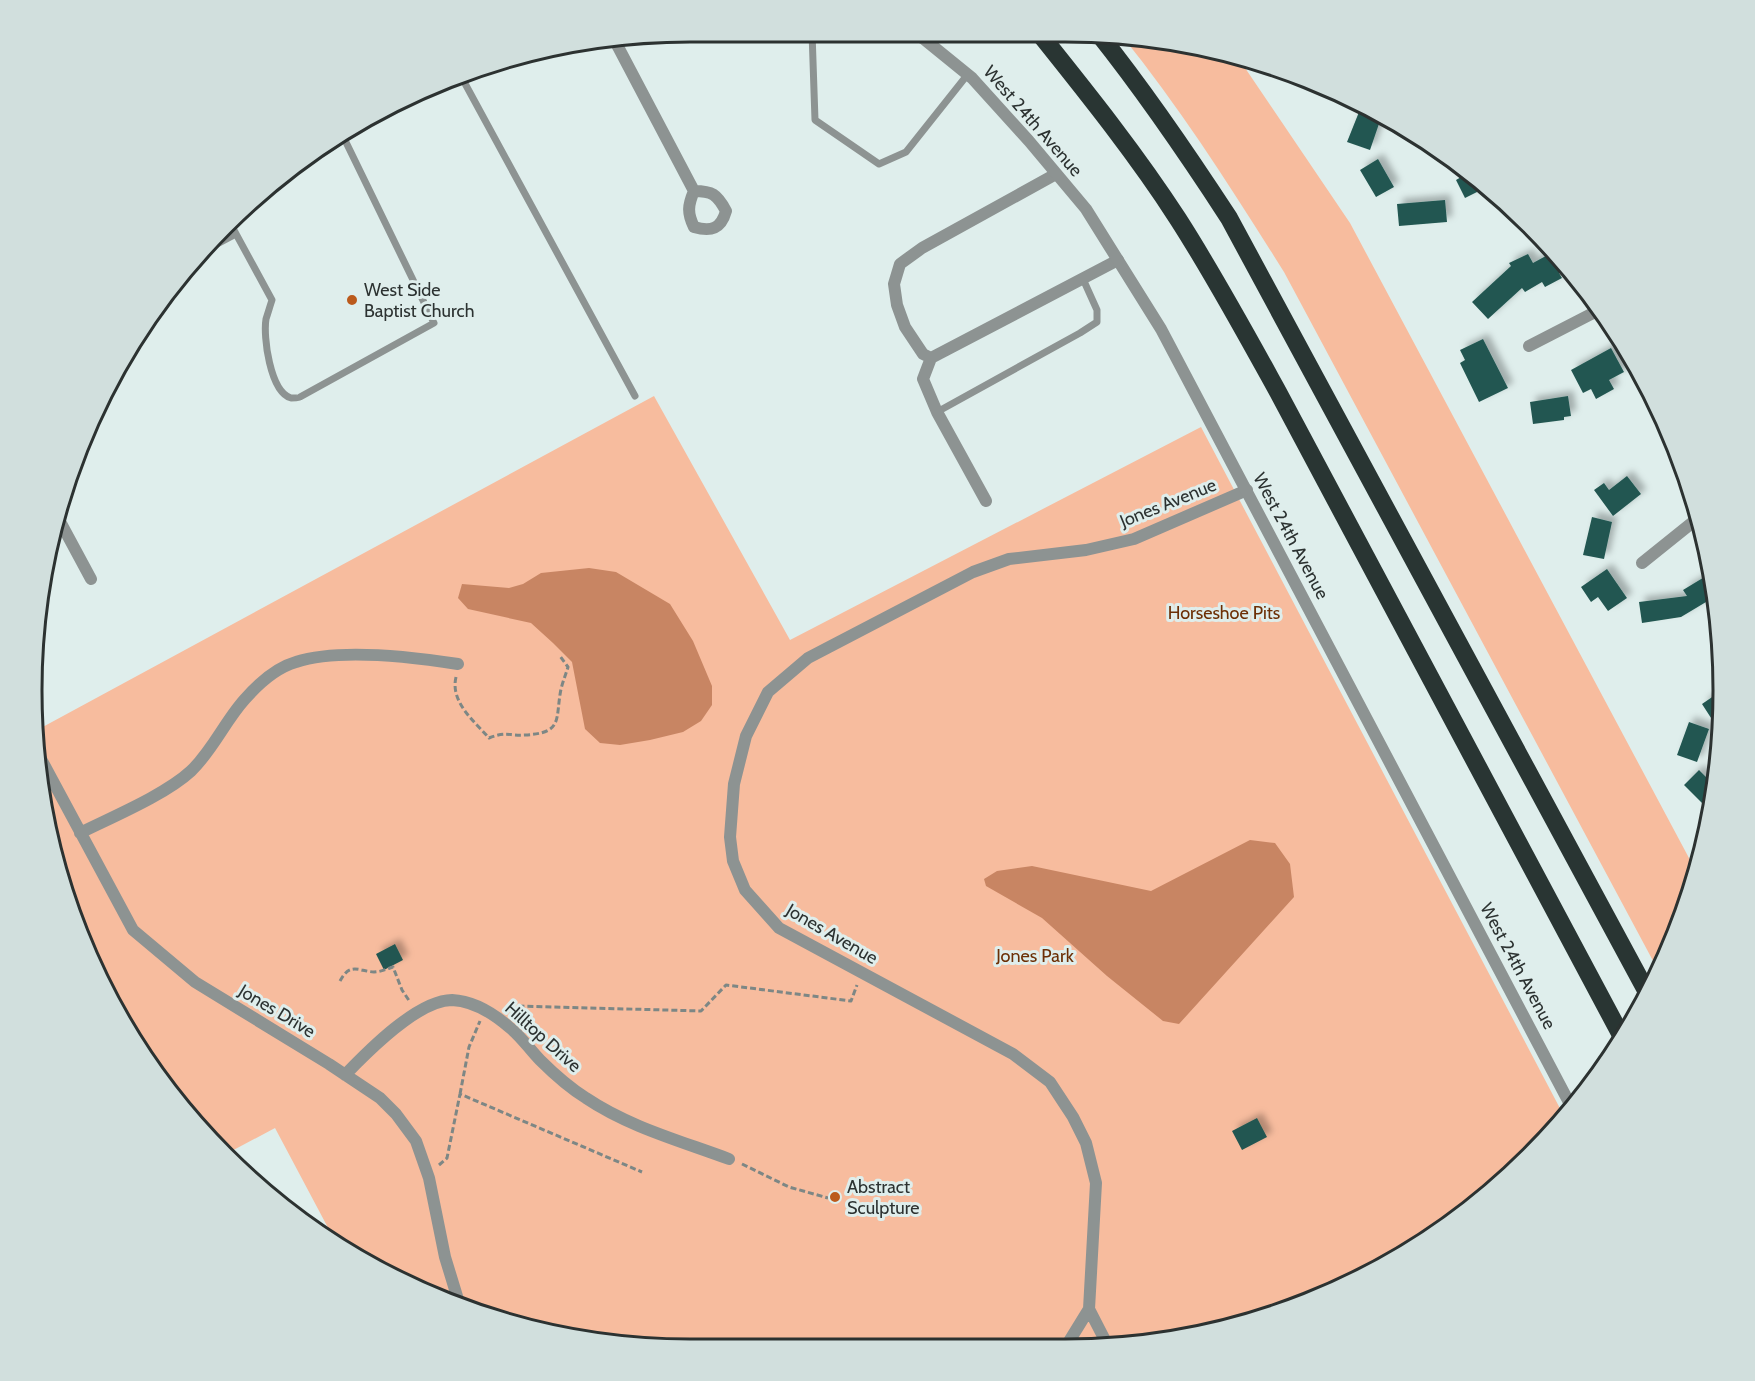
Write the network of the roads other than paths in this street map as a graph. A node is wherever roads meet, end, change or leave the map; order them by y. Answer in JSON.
{"nodes":[{"id":1,"x":812,"y":42,"type":"edge"},
{"id":2,"x":928,"y":42,"type":"edge"},
{"id":3,"x":1047,"y":42,"type":"edge"},
{"id":4,"x":1106,"y":43,"type":"edge"},
{"id":5,"x":618,"y":47,"type":"edge"},
{"id":6,"x":968,"y":74,"type":"junction"},
{"id":7,"x":464,"y":83,"type":"edge"},
{"id":8,"x":346,"y":141,"type":"edge"},
{"id":9,"x":1056,"y":174,"type":"junction"},
{"id":10,"x":694,"y":190,"type":"dead end"},
{"id":11,"x":234,"y":230,"type":"edge"},
{"id":12,"x":236,"y":234,"type":"junction"},
{"id":13,"x":224,"y":240,"type":"edge"},
{"id":14,"x":1118,"y":260,"type":"junction"},
{"id":15,"x":1083,"y":279,"type":"junction"},
{"id":16,"x":1592,"y":314,"type":"edge"},
{"id":17,"x":1529,"y":346,"type":"dead end"},
{"id":18,"x":931,"y":358,"type":"junction"},
{"id":19,"x":635,"y":396,"type":"dead end"},
{"id":20,"x":937,"y":412,"type":"junction"},
{"id":21,"x":1247,"y":490,"type":"junction"},
{"id":22,"x":986,"y":501,"type":"dead end"},
{"id":23,"x":1691,"y":523,"type":"edge"},
{"id":24,"x":63,"y":527,"type":"edge"},
{"id":25,"x":1642,"y":562,"type":"dead end"},
{"id":26,"x":91,"y":579,"type":"dead end"},
{"id":27,"x":458,"y":664,"type":"road end"},
{"id":28,"x":48,"y":773,"type":"edge"},
{"id":29,"x":80,"y":833,"type":"junction"},
{"id":30,"x":1642,"y":984,"type":"edge"},
{"id":31,"x":1618,"y":1029,"type":"edge"},
{"id":32,"x":345,"y":1075,"type":"junction"},
{"id":33,"x":1567,"y":1099,"type":"edge"},
{"id":34,"x":729,"y":1159,"type":"road end"},
{"id":35,"x":457,"y":1296,"type":"edge"},
{"id":36,"x":1089,"y":1309,"type":"junction"},
{"id":37,"x":1104,"y":1338,"type":"edge"},
{"id":38,"x":1071,"y":1339,"type":"edge"}],
"edges":[{"from":1,"to":6,"type":"lane"},
{"from":2,"to":6,"type":"street","name":"West 24th Avenue"},
{"from":3,"to":31,"type":"highway"},
{"from":4,"to":30,"type":"highway"},
{"from":5,"to":10,"type":"street"},
{"from":6,"to":9,"type":"street","name":"West 24th Avenue"},
{"from":7,"to":19,"type":"lane"},
{"from":8,"to":12,"type":"lane"},
{"from":9,"to":14,"type":"street","name":"West 24th Avenue"},
{"from":9,"to":18,"type":"street"},
{"from":11,"to":12,"type":"lane"},
{"from":12,"to":13,"type":"lane"},
{"from":14,"to":15,"type":"street"},
{"from":14,"to":21,"type":"street","name":"West 24th Avenue"},
{"from":15,"to":18,"type":"street"},
{"from":15,"to":20,"type":"lane"},
{"from":16,"to":17,"type":"street"},
{"from":18,"to":20,"type":"street"},
{"from":20,"to":22,"type":"street"},
{"from":21,"to":33,"type":"street","name":"West 24th Avenue"},
{"from":21,"to":36,"type":"street","name":"Jones Avenue"},
{"from":23,"to":25,"type":"street"},
{"from":24,"to":26,"type":"street"},
{"from":27,"to":29,"type":"street"},
{"from":28,"to":29,"type":"street","name":"Jones Drive"},
{"from":29,"to":32,"type":"street","name":"Jones Drive"},
{"from":32,"to":34,"type":"street","name":"Hilltop Drive"},
{"from":32,"to":35,"type":"street","name":"Jones Drive"},
{"from":36,"to":37,"type":"street"},
{"from":36,"to":38,"type":"street"}]}
